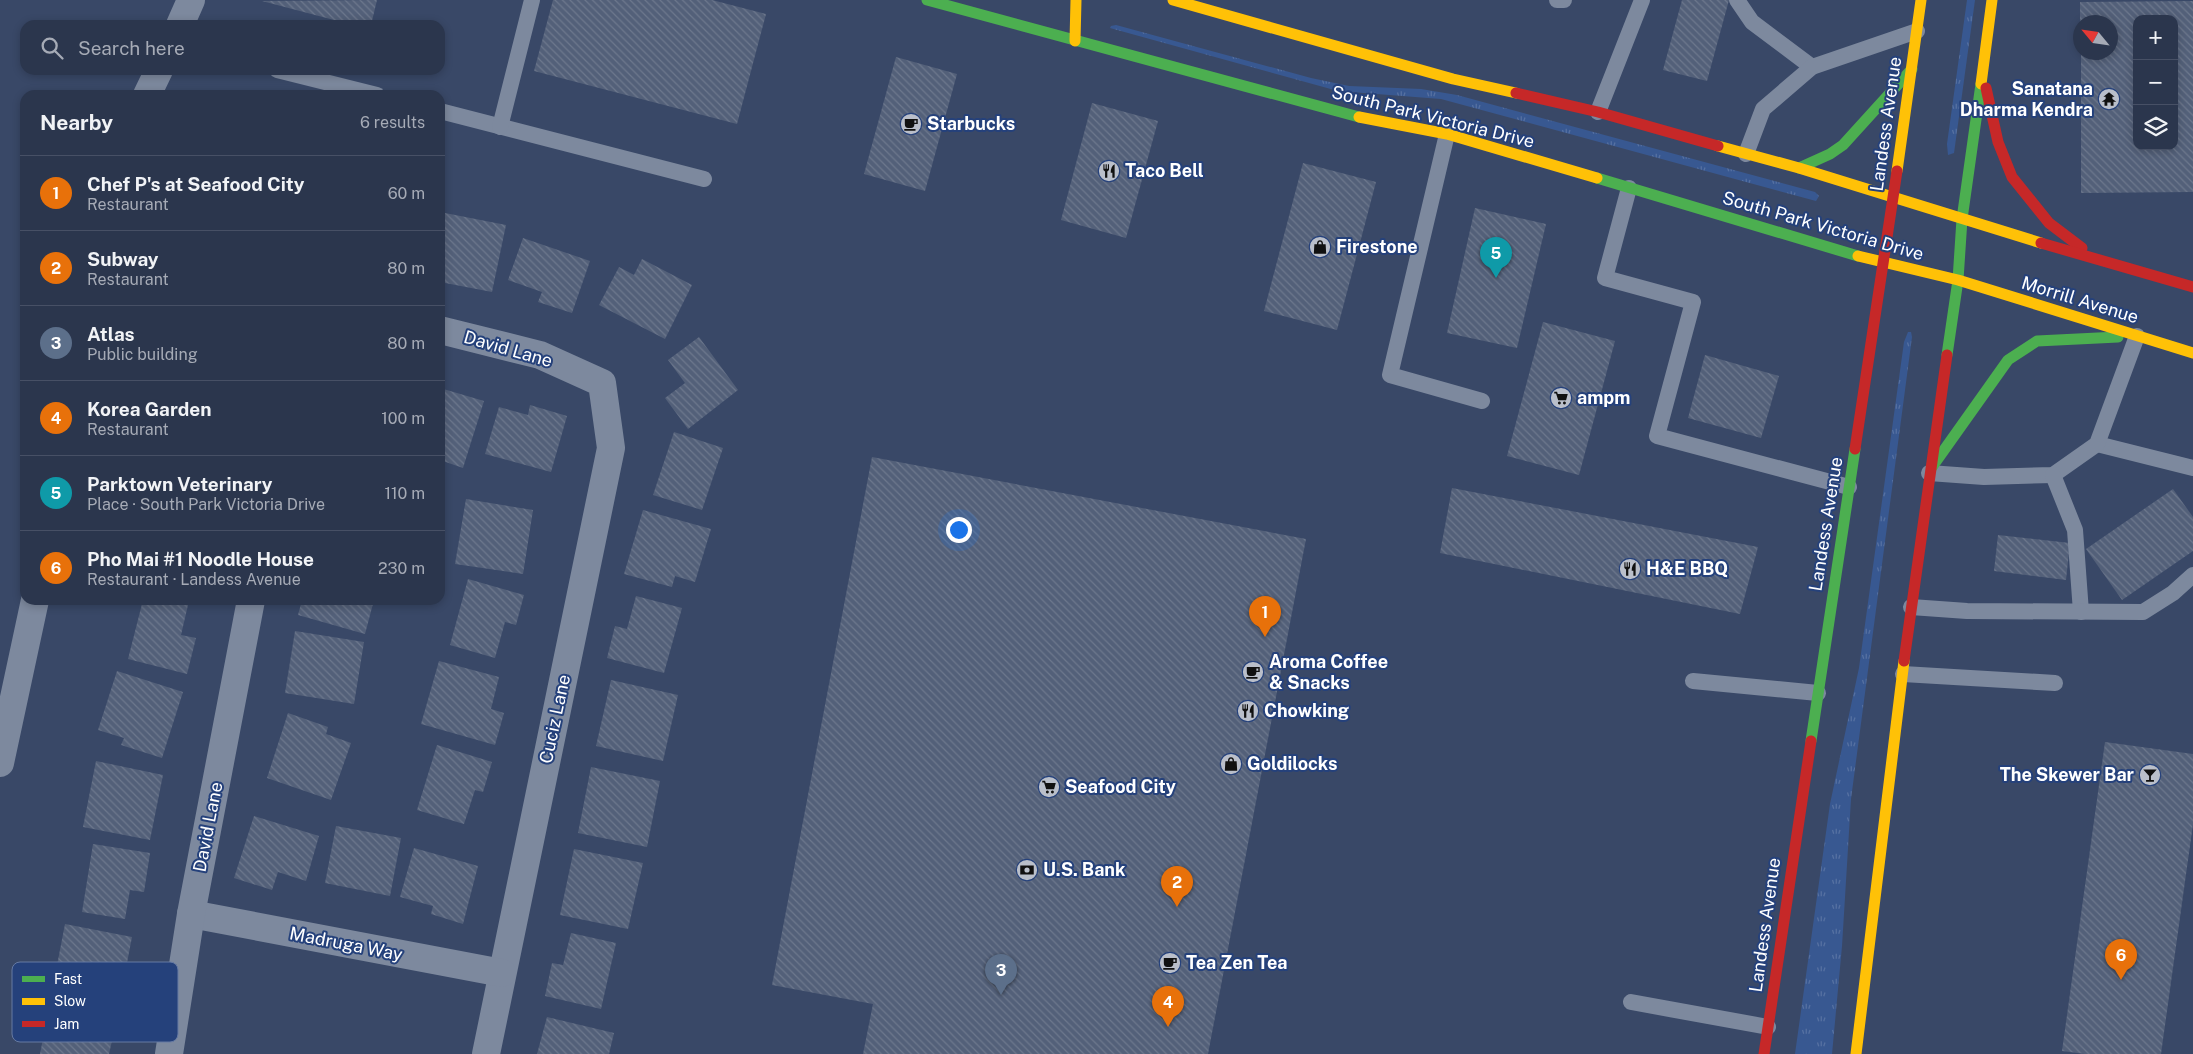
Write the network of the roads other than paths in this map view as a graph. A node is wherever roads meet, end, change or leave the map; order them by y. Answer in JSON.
{"nodes":[{"id":1,"x":191,"y":0,"type":"edge"},
{"id":2,"x":532,"y":0,"type":"edge"},
{"id":3,"x":927,"y":0,"type":"edge"},
{"id":4,"x":1076,"y":0,"type":"edge"},
{"id":5,"x":1173,"y":0,"type":"edge"},
{"id":6,"x":1557,"y":0,"type":"edge"},
{"id":7,"x":1564,"y":0,"type":"edge"},
{"id":8,"x":1737,"y":0,"type":"edge"},
{"id":9,"x":1921,"y":0,"type":"edge"},
{"id":10,"x":1992,"y":0,"type":"edge"},
{"id":11,"x":1638,"y":1,"type":"edge"},
{"id":12,"x":182,"y":20,"type":"edge"},
{"id":13,"x":1917,"y":31,"type":"junction"},
{"id":14,"x":1075,"y":41,"type":"junction"},
{"id":15,"x":1812,"y":67,"type":"junction"},
{"id":16,"x":1912,"y":69,"type":"junction"},
{"id":17,"x":1982,"y":71,"type":"junction"},
{"id":18,"x":156,"y":75,"type":"edge"},
{"id":19,"x":297,"y":75,"type":"edge"},
{"id":20,"x":149,"y":90,"type":"edge"},
{"id":21,"x":356,"y":90,"type":"edge"},
{"id":22,"x":445,"y":112,"type":"edge"},
{"id":23,"x":1598,"y":112,"type":"junction"},
{"id":24,"x":500,"y":127,"type":"junction"},
{"id":25,"x":1446,"y":134,"type":"junction"},
{"id":26,"x":1746,"y":154,"type":"junction"},
{"id":27,"x":1800,"y":168,"type":"junction"},
{"id":28,"x":704,"y":179,"type":"dead end"},
{"id":29,"x":1629,"y":188,"type":"junction"},
{"id":30,"x":1894,"y":198,"type":"junction"},
{"id":31,"x":1962,"y":219,"type":"junction"},
{"id":32,"x":2096,"y":258,"type":"junction"},
{"id":33,"x":1883,"y":263,"type":"junction"},
{"id":34,"x":1958,"y":280,"type":"junction"},
{"id":35,"x":2193,"y":287,"type":"edge"},
{"id":36,"x":445,"y":331,"type":"edge"},
{"id":37,"x":2136,"y":336,"type":"junction"},
{"id":38,"x":2193,"y":353,"type":"edge"},
{"id":39,"x":602,"y":383,"type":"joint"},
{"id":40,"x":1482,"y":400,"type":"dead end"},
{"id":41,"x":2097,"y":444,"type":"junction"},
{"id":42,"x":2193,"y":468,"type":"edge"},
{"id":43,"x":1928,"y":472,"type":"junction"},
{"id":44,"x":2054,"y":475,"type":"junction"},
{"id":45,"x":1849,"y":487,"type":"junction"},
{"id":46,"x":2193,"y":575,"type":"edge"},
{"id":47,"x":34,"y":605,"type":"edge"},
{"id":48,"x":250,"y":605,"type":"edge"},
{"id":49,"x":1911,"y":607,"type":"junction"},
{"id":50,"x":2081,"y":612,"type":"junction"},
{"id":51,"x":1903,"y":674,"type":"junction"},
{"id":52,"x":1693,"y":680,"type":"dead end"},
{"id":53,"x":2054,"y":683,"type":"dead end"},
{"id":54,"x":1818,"y":693,"type":"junction"},
{"id":55,"x":0,"y":763,"type":"edge"},
{"id":56,"x":191,"y":914,"type":"junction"},
{"id":57,"x":502,"y":973,"type":"junction"},
{"id":58,"x":178,"y":997,"type":"edge"},
{"id":59,"x":1631,"y":1002,"type":"dead end"},
{"id":60,"x":1768,"y":1027,"type":"junction"},
{"id":61,"x":486,"y":1054,"type":"edge"},
{"id":62,"x":1764,"y":1054,"type":"edge"},
{"id":63,"x":1856,"y":1054,"type":"edge"}],
"edges":[{"from":1,"to":12,"type":"street"},
{"from":2,"to":24,"type":"lane"},
{"from":3,"to":14,"type":"main road","name":"South Park Victoria Drive"},
{"from":4,"to":14,"type":"main road"},
{"from":5,"to":23,"type":"main road"},
{"from":6,"to":7,"type":"lane"},
{"from":8,"to":15,"type":"lane"},
{"from":9,"to":13,"type":"main road","name":"Landess Avenue"},
{"from":10,"to":17,"type":"main road"},
{"from":11,"to":23,"type":"lane"},
{"from":13,"to":15,"type":"lane"},
{"from":13,"to":16,"type":"main road","name":"Landess Avenue"},
{"from":14,"to":25,"type":"main road","name":"South Park Victoria Drive"},
{"from":15,"to":26,"type":"lane"},
{"from":16,"to":27,"type":"main road"},
{"from":16,"to":30,"type":"main road","name":"Landess Avenue"},
{"from":17,"to":31,"type":"main road"},
{"from":17,"to":32,"type":"main road"},
{"from":18,"to":20,"type":"street"},
{"from":19,"to":21,"type":"lane"},
{"from":22,"to":24,"type":"lane"},
{"from":23,"to":26,"type":"main road"},
{"from":24,"to":28,"type":"lane"},
{"from":25,"to":29,"type":"main road","name":"South Park Victoria Drive"},
{"from":25,"to":40,"type":"lane"},
{"from":26,"to":27,"type":"main road"},
{"from":27,"to":30,"type":"main road"},
{"from":29,"to":33,"type":"main road","name":"South Park Victoria Drive"},
{"from":29,"to":45,"type":"lane"},
{"from":30,"to":31,"type":"main road"},
{"from":30,"to":33,"type":"main road","name":"Landess Avenue"},
{"from":31,"to":32,"type":"main road"},
{"from":31,"to":34,"type":"main road"},
{"from":32,"to":35,"type":"main road"},
{"from":33,"to":34,"type":"main road","name":"South Park Victoria Drive"},
{"from":33,"to":45,"type":"main road","name":"Landess Avenue"},
{"from":34,"to":37,"type":"main road","name":"Morrill Avenue"},
{"from":34,"to":43,"type":"main road"},
{"from":36,"to":39,"type":"street","name":"David Lane"},
{"from":37,"to":38,"type":"main road","name":"Morrill Avenue"},
{"from":37,"to":41,"type":"lane"},
{"from":37,"to":43,"type":"main road"},
{"from":39,"to":57,"type":"street","name":"Cuciz Lane"},
{"from":41,"to":42,"type":"lane"},
{"from":41,"to":44,"type":"lane"},
{"from":43,"to":44,"type":"lane"},
{"from":43,"to":49,"type":"main road"},
{"from":44,"to":50,"type":"lane"},
{"from":45,"to":54,"type":"main road","name":"Landess Avenue"},
{"from":46,"to":50,"type":"lane"},
{"from":47,"to":55,"type":"street"},
{"from":48,"to":56,"type":"street","name":"David Lane"},
{"from":49,"to":50,"type":"lane"},
{"from":49,"to":51,"type":"main road"},
{"from":51,"to":53,"type":"lane"},
{"from":51,"to":63,"type":"main road"},
{"from":52,"to":54,"type":"lane"},
{"from":54,"to":60,"type":"main road","name":"Landess Avenue"},
{"from":56,"to":57,"type":"street","name":"Madruga Way"},
{"from":56,"to":58,"type":"street","name":"David Lane"},
{"from":57,"to":61,"type":"street","name":"Cuciz Lane"},
{"from":59,"to":60,"type":"lane"},
{"from":60,"to":62,"type":"main road","name":"Landess Avenue"}]}
